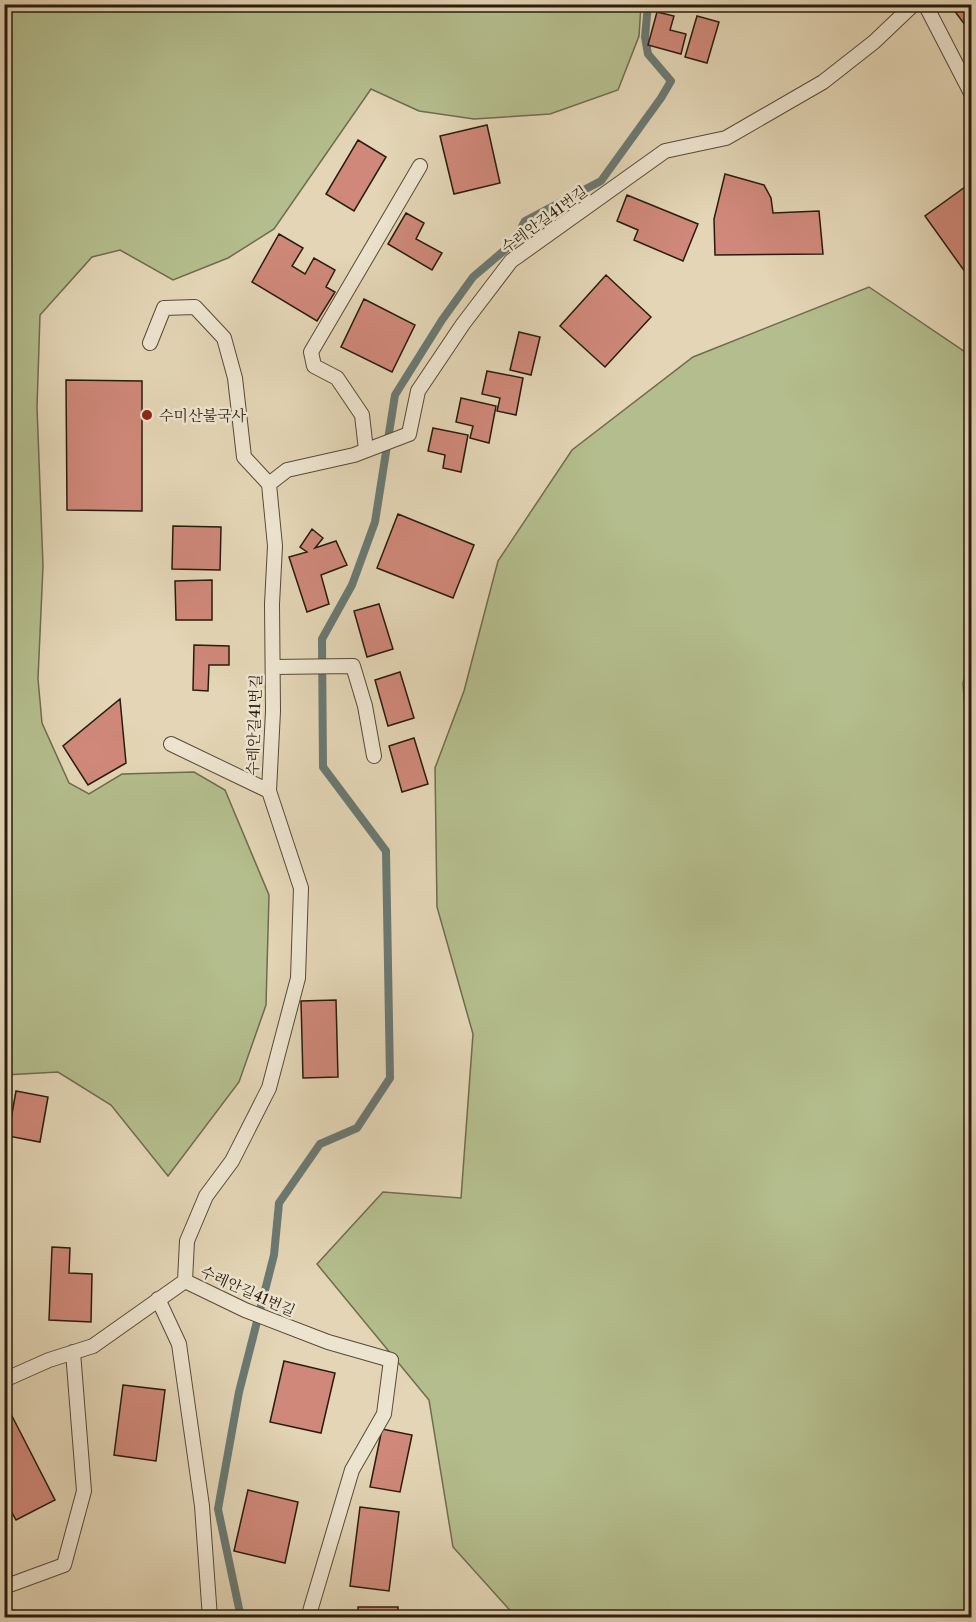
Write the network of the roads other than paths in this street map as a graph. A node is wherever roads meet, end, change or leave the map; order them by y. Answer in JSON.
{"nodes":[{"id":1,"x":914,"y":4,"type":"edge"},
{"id":2,"x":924,"y":4,"type":"edge"},
{"id":3,"x":972,"y":95,"type":"edge"},
{"id":4,"x":420,"y":165,"type":"dead end"},
{"id":5,"x":150,"y":343,"type":"dead end"},
{"id":6,"x":371,"y":448,"type":"junction"},
{"id":7,"x":269,"y":484,"type":"junction"},
{"id":8,"x":273,"y":667,"type":"junction"},
{"id":9,"x":171,"y":744,"type":"dead end"},
{"id":10,"x":374,"y":756,"type":"dead end"},
{"id":11,"x":269,"y":791,"type":"junction"},
{"id":12,"x":185,"y":1281,"type":"junction"},
{"id":13,"x":158,"y":1299,"type":"junction"},
{"id":14,"x":72,"y":1352,"type":"junction"},
{"id":15,"x":4,"y":1380,"type":"edge"},
{"id":16,"x":4,"y":1587,"type":"edge"},
{"id":17,"x":210,"y":1617,"type":"edge"},
{"id":18,"x":308,"y":1617,"type":"edge"}],
"edges":[{"from":1,"to":6,"type":"lane","name":"수레안길41번길"},
{"from":2,"to":3,"type":"lane"},
{"from":4,"to":6,"type":"lane"},
{"from":5,"to":7,"type":"lane"},
{"from":6,"to":7,"type":"lane","name":"수레안길41번길"},
{"from":7,"to":8,"type":"lane","name":"수레안길41번길"},
{"from":8,"to":10,"type":"lane"},
{"from":8,"to":11,"type":"lane","name":"수레안길41번길"},
{"from":9,"to":11,"type":"lane"},
{"from":11,"to":12,"type":"lane","name":"수레안길41번길"},
{"from":12,"to":13,"type":"lane"},
{"from":12,"to":18,"type":"lane","name":"수레안길41번길"},
{"from":13,"to":14,"type":"lane"},
{"from":13,"to":17,"type":"lane"},
{"from":14,"to":15,"type":"lane"},
{"from":14,"to":16,"type":"lane"}]}
